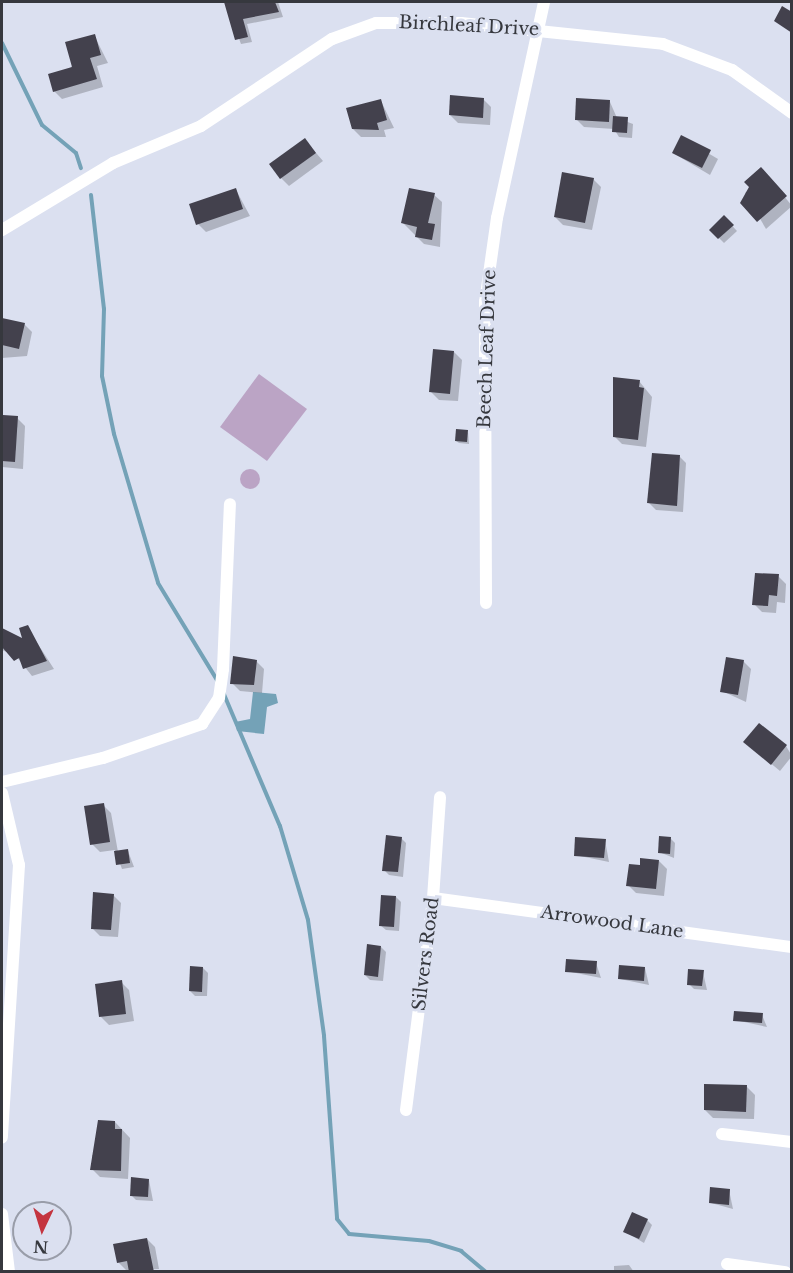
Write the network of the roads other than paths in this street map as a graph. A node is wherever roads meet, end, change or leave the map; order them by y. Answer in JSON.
{"nodes":[{"id":1,"x":544,"y":2,"type":"edge"},
{"id":2,"x":538,"y":29,"type":"junction"},
{"id":3,"x":792,"y":113,"type":"edge"},
{"id":4,"x":2,"y":230,"type":"edge"},
{"id":5,"x":230,"y":504,"type":"dead end"},
{"id":6,"x":486,"y":603,"type":"dead end"},
{"id":7,"x":2,"y":782,"type":"edge"},
{"id":8,"x":2,"y":793,"type":"edge"},
{"id":9,"x":440,"y":797,"type":"dead end"},
{"id":10,"x":434,"y":898,"type":"junction"},
{"id":11,"x":792,"y":947,"type":"edge"},
{"id":12,"x":406,"y":1110,"type":"dead end"},
{"id":13,"x":2,"y":1113,"type":"edge"},
{"id":14,"x":722,"y":1134,"type":"dead end"},
{"id":15,"x":2,"y":1137,"type":"edge"},
{"id":16,"x":792,"y":1142,"type":"edge"},
{"id":17,"x":2,"y":1214,"type":"edge"},
{"id":18,"x":727,"y":1264,"type":"dead end"},
{"id":19,"x":9,"y":1272,"type":"edge"},
{"id":20,"x":785,"y":1272,"type":"edge"}],
"edges":[{"from":1,"to":2,"type":"street","name":"Beech Leaf Drive"},
{"from":2,"to":3,"type":"street","name":"Birchleaf Drive"},
{"from":2,"to":4,"type":"street","name":"Birchleaf Drive"},
{"from":2,"to":6,"type":"street","name":"Beech Leaf Drive"},
{"from":5,"to":7,"type":"street"},
{"from":8,"to":13,"type":"street"},
{"from":9,"to":10,"type":"street","name":"Silvers Road"},
{"from":10,"to":11,"type":"street","name":"Arrowood Lane"},
{"from":10,"to":12,"type":"street","name":"Silvers Road"},
{"from":13,"to":15,"type":"street"},
{"from":14,"to":16,"type":"street"},
{"from":17,"to":19,"type":"street"},
{"from":18,"to":20,"type":"street"}]}
